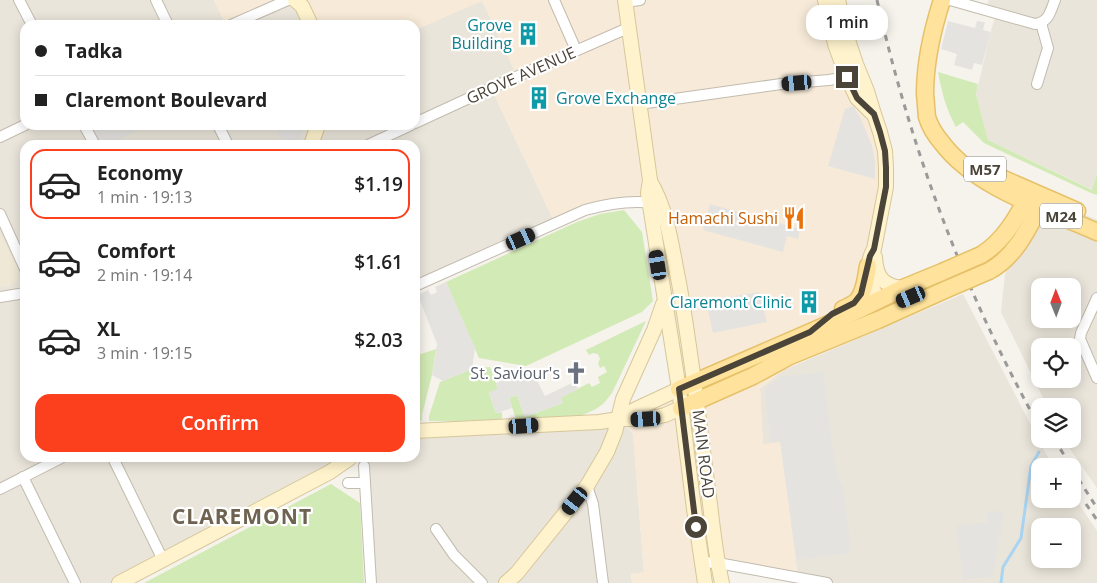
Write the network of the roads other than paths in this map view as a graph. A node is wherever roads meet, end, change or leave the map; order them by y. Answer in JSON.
{"nodes":[{"id":1,"x":19,"y":0,"type":"edge"},
{"id":2,"x":156,"y":0,"type":"edge"},
{"id":3,"x":288,"y":0,"type":"edge"},
{"id":4,"x":554,"y":0,"type":"edge"},
{"id":5,"x":640,"y":0,"type":"edge"},
{"id":6,"x":825,"y":0,"type":"edge"},
{"id":7,"x":838,"y":0,"type":"edge"},
{"id":8,"x":942,"y":0,"type":"edge"},
{"id":9,"x":950,"y":0,"type":"edge"},
{"id":10,"x":1055,"y":0,"type":"edge"},
{"id":11,"x":625,"y":1,"type":"edge"},
{"id":12,"x":300,"y":2,"type":"edge"},
{"id":13,"x":29,"y":20,"type":"edge"},
{"id":14,"x":166,"y":20,"type":"edge"},
{"id":15,"x":242,"y":20,"type":"edge"},
{"id":16,"x":309,"y":20,"type":"edge"},
{"id":17,"x":1041,"y":23,"type":"junction"},
{"id":18,"x":628,"y":28,"type":"junction"},
{"id":19,"x":576,"y":50,"type":"junction"},
{"id":20,"x":856,"y":64,"type":"junction"},
{"id":21,"x":847,"y":77,"type":"junction"},
{"id":22,"x":1037,"y":84,"type":"dead end"},
{"id":23,"x":925,"y":89,"type":"junction"},
{"id":24,"x":638,"y":104,"type":"junction"},
{"id":25,"x":874,"y":114,"type":"junction"},
{"id":26,"x":420,"y":121,"type":"edge"},
{"id":27,"x":20,"y":127,"type":"edge"},
{"id":28,"x":400,"y":130,"type":"edge"},
{"id":29,"x":0,"y":137,"type":"edge"},
{"id":30,"x":379,"y":140,"type":"edge"},
{"id":31,"x":1035,"y":199,"type":"junction"},
{"id":32,"x":655,"y":203,"type":"junction"},
{"id":33,"x":0,"y":214,"type":"edge"},
{"id":34,"x":1097,"y":220,"type":"edge"},
{"id":35,"x":1097,"y":232,"type":"edge"},
{"id":36,"x":1024,"y":234,"type":"junction"},
{"id":37,"x":1097,"y":237,"type":"edge"},
{"id":38,"x":874,"y":249,"type":"junction"},
{"id":39,"x":20,"y":257,"type":"edge"},
{"id":40,"x":868,"y":266,"type":"junction"},
{"id":41,"x":420,"y":284,"type":"edge"},
{"id":42,"x":903,"y":288,"type":"junction"},
{"id":43,"x":946,"y":289,"type":"junction"},
{"id":44,"x":20,"y":294,"type":"edge"},
{"id":45,"x":0,"y":297,"type":"edge"},
{"id":46,"x":1097,"y":298,"type":"edge"},
{"id":47,"x":879,"y":300,"type":"junction"},
{"id":48,"x":664,"y":301,"type":"junction"},
{"id":49,"x":810,"y":332,"type":"junction"},
{"id":50,"x":1097,"y":378,"type":"edge"},
{"id":51,"x":695,"y":382,"type":"junction"},
{"id":52,"x":679,"y":389,"type":"junction"},
{"id":53,"x":697,"y":401,"type":"junction"},
{"id":54,"x":681,"y":408,"type":"junction"},
{"id":55,"x":619,"y":419,"type":"junction"},
{"id":56,"x":420,"y":431,"type":"edge"},
{"id":57,"x":52,"y":462,"type":"edge"},
{"id":58,"x":115,"y":462,"type":"edge"},
{"id":59,"x":344,"y":462,"type":"edge"},
{"id":60,"x":364,"y":466,"type":"dead end"},
{"id":61,"x":23,"y":477,"type":"junction"},
{"id":62,"x":348,"y":483,"type":"dead end"},
{"id":63,"x":366,"y":483,"type":"junction"},
{"id":64,"x":587,"y":486,"type":"junction"},
{"id":65,"x":0,"y":489,"type":"edge"},
{"id":66,"x":436,"y":528,"type":"dead end"},
{"id":67,"x":163,"y":560,"type":"junction"},
{"id":68,"x":701,"y":562,"type":"junction"},
{"id":69,"x":718,"y":563,"type":"junction"},
{"id":70,"x":518,"y":578,"type":"edge"},
{"id":71,"x":75,"y":583,"type":"edge"},
{"id":72,"x":118,"y":583,"type":"edge"},
{"id":73,"x":371,"y":583,"type":"edge"},
{"id":74,"x":482,"y":583,"type":"edge"},
{"id":75,"x":506,"y":583,"type":"edge"},
{"id":76,"x":603,"y":583,"type":"edge"},
{"id":77,"x":705,"y":583,"type":"edge"},
{"id":78,"x":722,"y":583,"type":"edge"},
{"id":79,"x":826,"y":583,"type":"edge"}],
"edges":[{"from":1,"to":13,"type":"street"},
{"from":2,"to":14,"type":"street"},
{"from":3,"to":15,"type":"street"},
{"from":4,"to":19,"type":"street"},
{"from":5,"to":11,"type":"street"},
{"from":6,"to":21,"type":"street"},
{"from":7,"to":20,"type":"street"},
{"from":8,"to":23,"type":"main road","number":"M57"},
{"from":9,"to":17,"type":"street"},
{"from":10,"to":17,"type":"street"},
{"from":11,"to":18,"type":"street","name":"MAIN ROAD"},
{"from":12,"to":16,"type":"street"},
{"from":17,"to":22,"type":"street"},
{"from":18,"to":19,"type":"street","name":"GROVE AVENUE"},
{"from":18,"to":24,"type":"street","name":"MAIN ROAD"},
{"from":19,"to":26,"type":"street","name":"GROVE AVENUE"},
{"from":20,"to":21,"type":"street"},
{"from":20,"to":25,"type":"street"},
{"from":21,"to":24,"type":"street"},
{"from":21,"to":25,"type":"street"},
{"from":23,"to":31,"type":"main road","number":"M57"},
{"from":23,"to":31,"type":"main road","number":"M57"},
{"from":24,"to":32,"type":"street","name":"MAIN ROAD"},
{"from":25,"to":38,"type":"street"},
{"from":27,"to":29,"type":"street"},
{"from":28,"to":30,"type":"street"},
{"from":31,"to":34,"type":"main road","number":"M24"},
{"from":31,"to":35,"type":"main road","number":"M24"},
{"from":31,"to":36,"type":"main road","number":"M24"},
{"from":31,"to":42,"type":"main road","number":"M24","bridge":true},
{"from":32,"to":41,"type":"street"},
{"from":32,"to":48,"type":"street","name":"MAIN ROAD"},
{"from":32,"to":51,"type":"street","name":"MAIN ROAD"},
{"from":33,"to":39,"type":"street"},
{"from":36,"to":37,"type":"main road"},
{"from":36,"to":43,"type":"main road","number":"M24","bridge":true},
{"from":38,"to":40,"type":"street"},
{"from":38,"to":42,"type":"street"},
{"from":40,"to":47,"type":"street"},
{"from":40,"to":49,"type":"main road"},
{"from":42,"to":47,"type":"main road","number":"M24"},
{"from":43,"to":47,"type":"main road"},
{"from":43,"to":53,"type":"main road","number":"M24"},
{"from":44,"to":45,"type":"street"},
{"from":46,"to":50,"type":"street"},
{"from":47,"to":49,"type":"main road","number":"M24"},
{"from":48,"to":52,"type":"street","name":"MAIN ROAD"},
{"from":48,"to":55,"type":"street"},
{"from":49,"to":51,"type":"main road","number":"M24"},
{"from":51,"to":52,"type":"main road","number":"M24"},
{"from":51,"to":53,"type":"street","name":"MAIN ROAD"},
{"from":52,"to":54,"type":"street","name":"MAIN ROAD"},
{"from":52,"to":55,"type":"street"},
{"from":53,"to":54,"type":"main road","number":"M24"},
{"from":53,"to":69,"type":"street","name":"MAIN ROAD"},
{"from":54,"to":55,"type":"street"},
{"from":54,"to":68,"type":"street","name":"MAIN ROAD"},
{"from":55,"to":56,"type":"street"},
{"from":55,"to":64,"type":"street"},
{"from":57,"to":61,"type":"street"},
{"from":58,"to":67,"type":"street"},
{"from":59,"to":67,"type":"street"},
{"from":60,"to":63,"type":"street"},
{"from":61,"to":65,"type":"street"},
{"from":61,"to":71,"type":"street"},
{"from":62,"to":63,"type":"street"},
{"from":63,"to":73,"type":"street"},
{"from":64,"to":70,"type":"street"},
{"from":64,"to":76,"type":"street"},
{"from":66,"to":74,"type":"street"},
{"from":67,"to":72,"type":"street"},
{"from":68,"to":69,"type":"street"},
{"from":68,"to":77,"type":"street","name":"MAIN ROAD"},
{"from":69,"to":78,"type":"street","name":"MAIN ROAD"},
{"from":69,"to":79,"type":"street"},
{"from":70,"to":75,"type":"street"}]}
